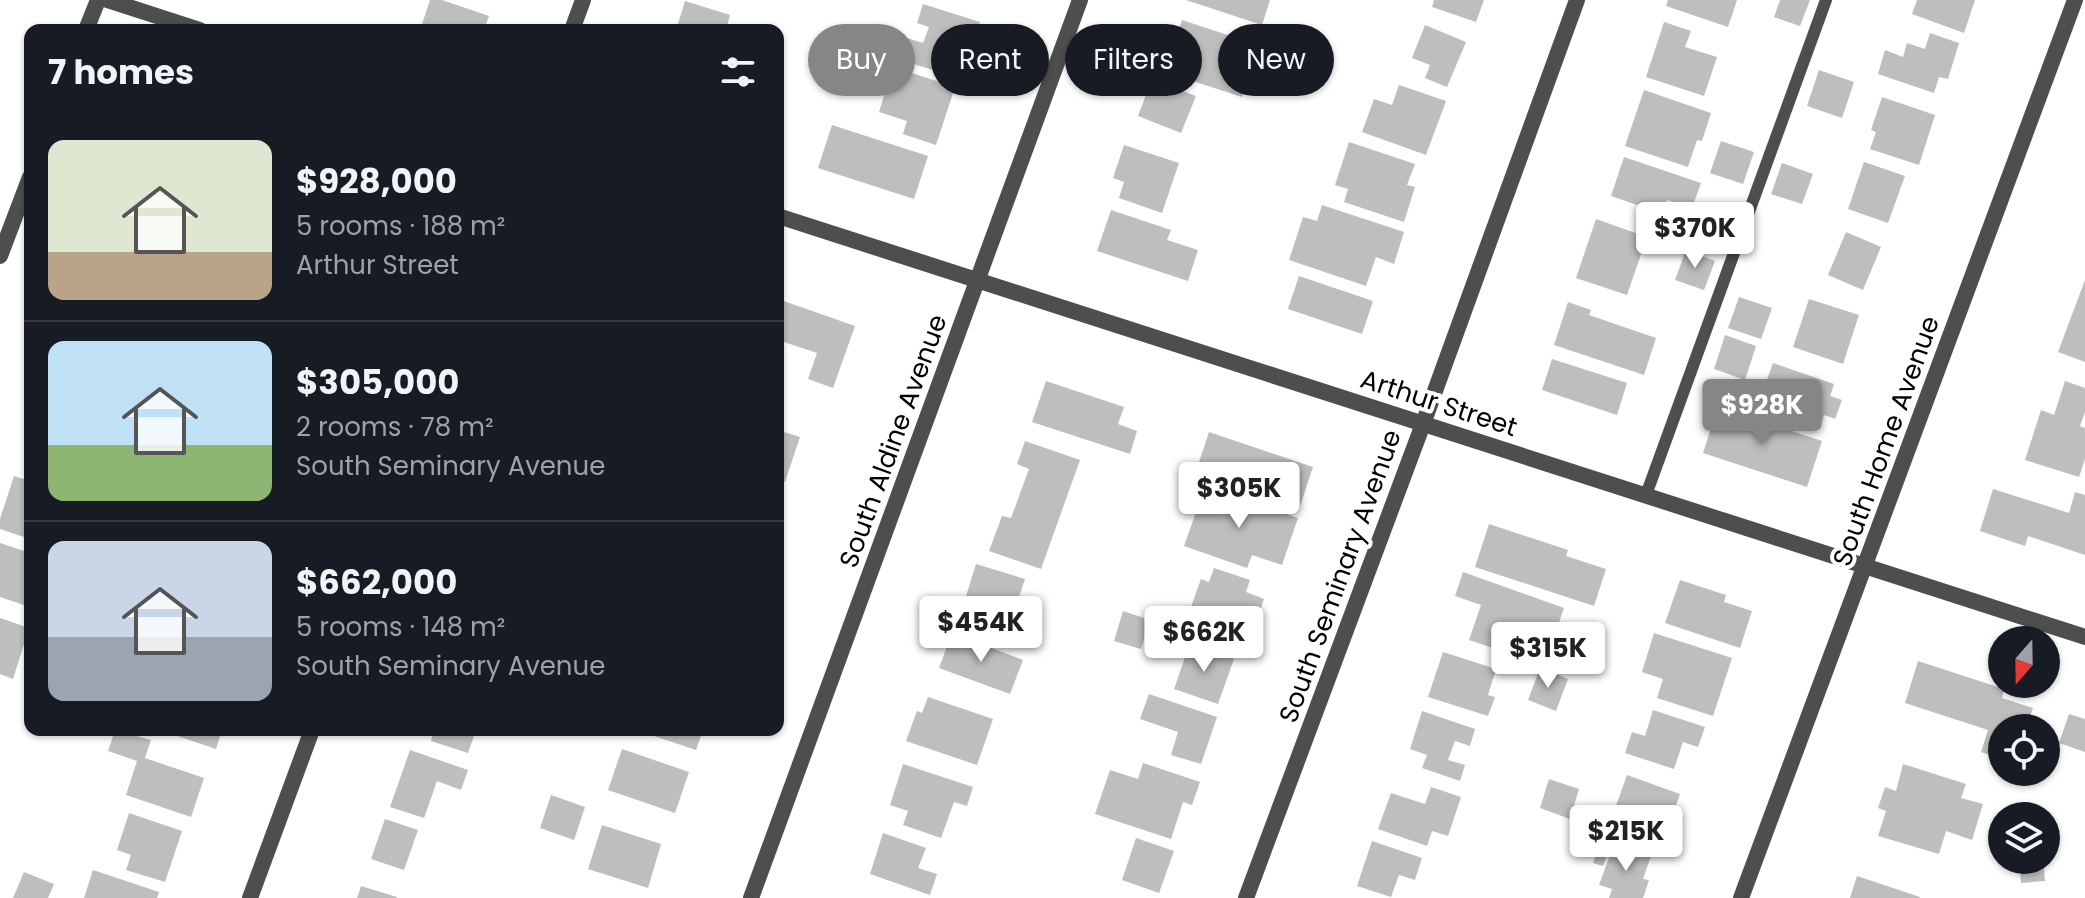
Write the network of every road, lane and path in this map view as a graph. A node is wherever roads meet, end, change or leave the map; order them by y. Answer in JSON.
{"nodes":[{"id":1,"x":98,"y":0,"type":"edge"},
{"id":2,"x":107,"y":0,"type":"edge"},
{"id":3,"x":583,"y":0,"type":"edge"},
{"id":4,"x":1080,"y":0,"type":"edge"},
{"id":5,"x":1577,"y":0,"type":"edge"},
{"id":6,"x":1826,"y":0,"type":"edge"},
{"id":7,"x":2075,"y":0,"type":"edge"},
{"id":8,"x":88,"y":24,"type":"edge"},
{"id":9,"x":181,"y":24,"type":"edge"},
{"id":10,"x":574,"y":24,"type":"edge"},
{"id":11,"x":24,"y":193,"type":"edge"},
{"id":12,"x":784,"y":218,"type":"edge"},
{"id":13,"x":0,"y":256,"type":"edge"},
{"id":14,"x":977,"y":280,"type":"junction"},
{"id":15,"x":1423,"y":424,"type":"junction"},
{"id":16,"x":1646,"y":495,"type":"junction"},
{"id":17,"x":1865,"y":565,"type":"junction"},
{"id":18,"x":2085,"y":637,"type":"edge"},
{"id":19,"x":310,"y":736,"type":"edge"},
{"id":20,"x":250,"y":898,"type":"edge"},
{"id":21,"x":751,"y":898,"type":"edge"},
{"id":22,"x":1246,"y":898,"type":"edge"},
{"id":23,"x":1741,"y":898,"type":"edge"}],
"edges":[{"from":1,"to":8,"type":"street"},
{"from":2,"to":9,"type":"street"},
{"from":3,"to":10,"type":"street"},
{"from":4,"to":14,"type":"street","name":"South Aldine Avenue"},
{"from":5,"to":15,"type":"street","name":"South Seminary Avenue"},
{"from":6,"to":16,"type":"lane"},
{"from":7,"to":17,"type":"street","name":"South Home Avenue"},
{"from":11,"to":13,"type":"street"},
{"from":12,"to":14,"type":"street","name":"Arthur Street"},
{"from":14,"to":15,"type":"street","name":"Arthur Street"},
{"from":14,"to":21,"type":"street","name":"South Aldine Avenue"},
{"from":15,"to":16,"type":"street","name":"Arthur Street"},
{"from":15,"to":22,"type":"street","name":"South Seminary Avenue"},
{"from":16,"to":17,"type":"street","name":"Arthur Street"},
{"from":17,"to":18,"type":"street","name":"Arthur Street"},
{"from":17,"to":23,"type":"street","name":"South Home Avenue"},
{"from":19,"to":20,"type":"street"}]}
